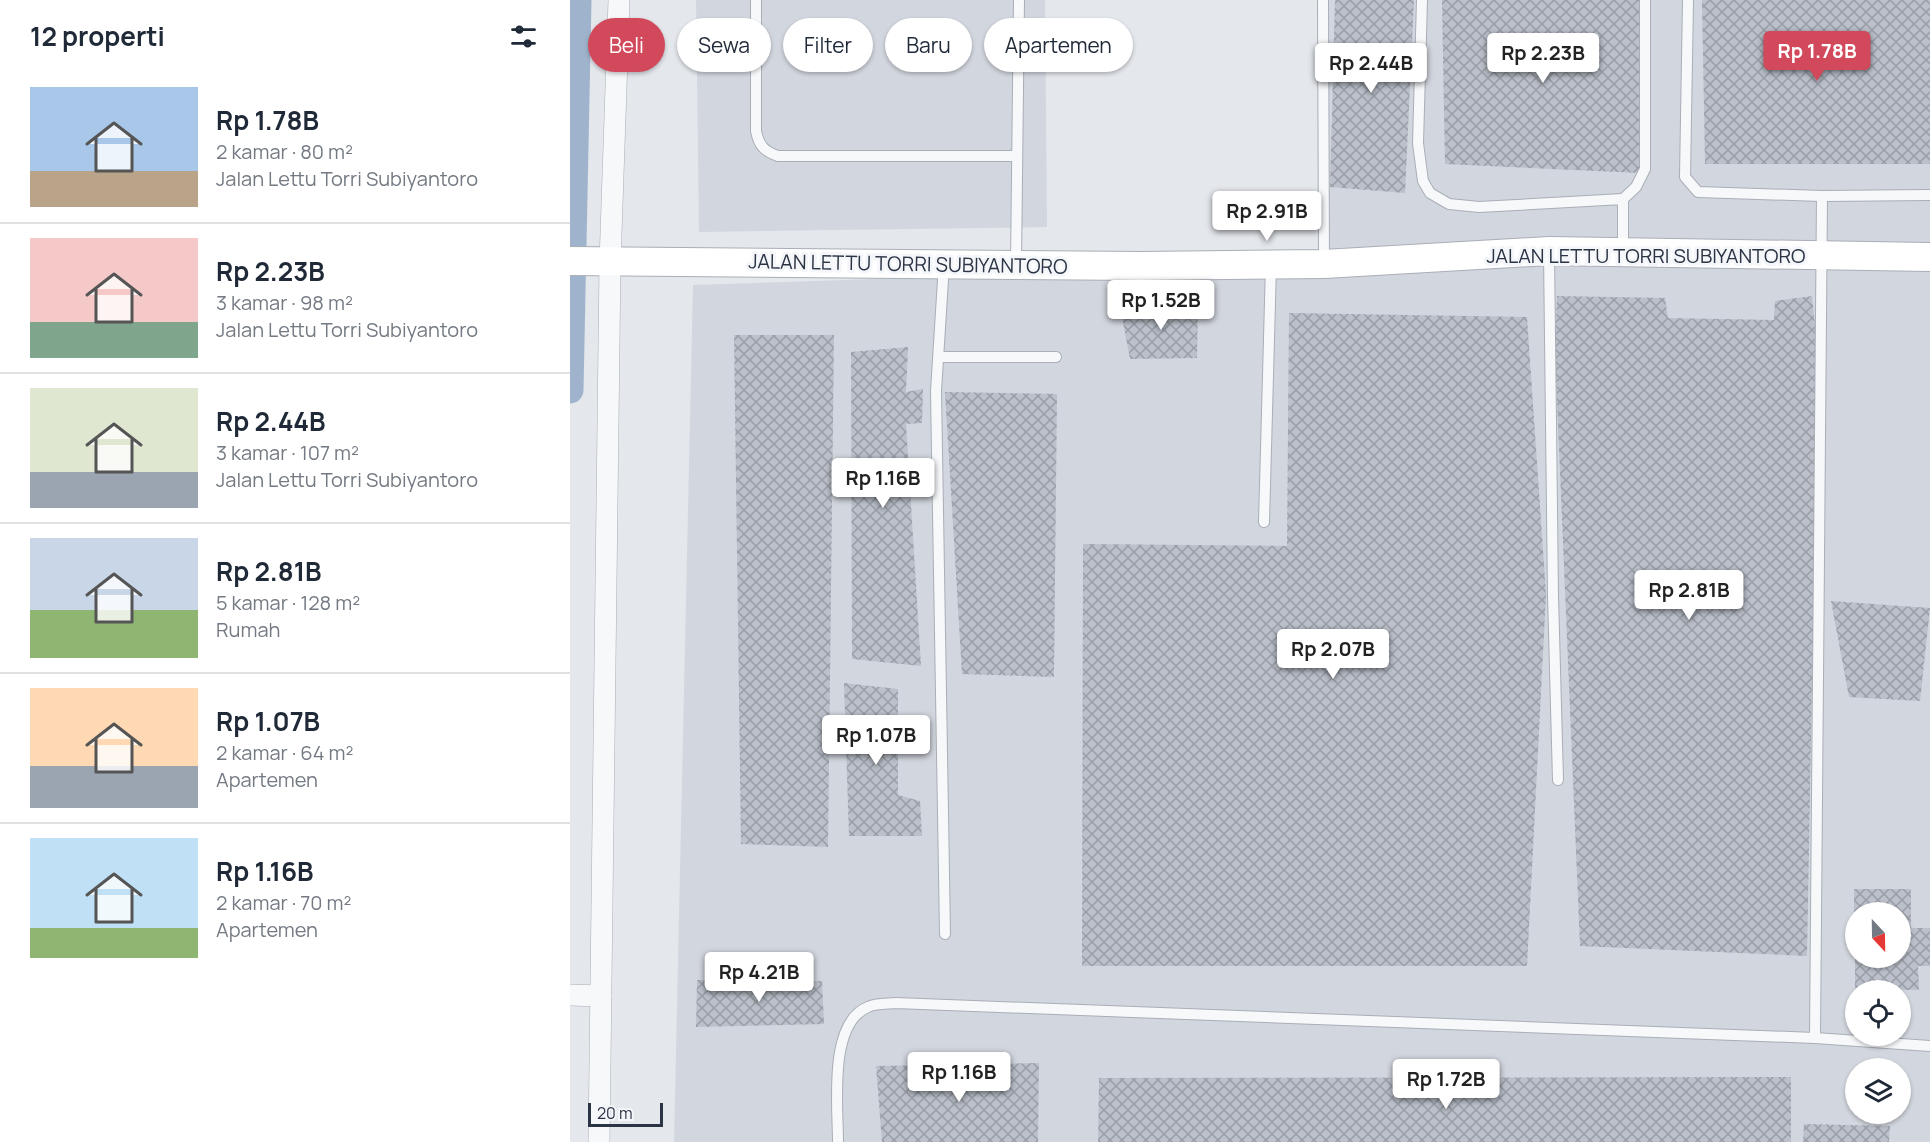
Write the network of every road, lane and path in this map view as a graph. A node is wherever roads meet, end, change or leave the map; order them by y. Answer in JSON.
{"nodes":[{"id":1,"x":619,"y":0,"type":"edge"},
{"id":2,"x":756,"y":0,"type":"edge"},
{"id":3,"x":1019,"y":0,"type":"edge"},
{"id":4,"x":1323,"y":0,"type":"edge"},
{"id":5,"x":1422,"y":0,"type":"edge"},
{"id":6,"x":1645,"y":0,"type":"edge"},
{"id":7,"x":1688,"y":0,"type":"edge"},
{"id":8,"x":1017,"y":156,"type":"junction"},
{"id":9,"x":1930,"y":195,"type":"edge"},
{"id":10,"x":1822,"y":196,"type":"junction"},
{"id":11,"x":1623,"y":199,"type":"junction"},
{"id":12,"x":1549,"y":251,"type":"junction"},
{"id":13,"x":1623,"y":252,"type":"junction"},
{"id":14,"x":1822,"y":257,"type":"junction"},
{"id":15,"x":1930,"y":257,"type":"edge"},
{"id":16,"x":570,"y":261,"type":"edge"},
{"id":17,"x":607,"y":263,"type":"junction"},
{"id":18,"x":944,"y":264,"type":"junction"},
{"id":19,"x":1324,"y":264,"type":"junction"},
{"id":20,"x":1271,"y":265,"type":"junction"},
{"id":21,"x":1016,"y":267,"type":"junction"},
{"id":22,"x":939,"y":357,"type":"junction"},
{"id":23,"x":1056,"y":357,"type":"dead end"},
{"id":24,"x":1264,"y":522,"type":"dead end"},
{"id":25,"x":1558,"y":780,"type":"dead end"},
{"id":26,"x":945,"y":934,"type":"dead end"},
{"id":27,"x":570,"y":995,"type":"edge"},
{"id":28,"x":597,"y":996,"type":"junction"},
{"id":29,"x":1815,"y":1038,"type":"junction"},
{"id":30,"x":1930,"y":1046,"type":"edge"},
{"id":31,"x":599,"y":1142,"type":"edge"},
{"id":32,"x":838,"y":1142,"type":"edge"}],
"edges":[{"from":1,"to":17,"type":"street"},
{"from":2,"to":8,"type":"lane"},
{"from":3,"to":8,"type":"lane"},
{"from":4,"to":19,"type":"lane"},
{"from":5,"to":11,"type":"lane"},
{"from":6,"to":11,"type":"lane"},
{"from":7,"to":10,"type":"lane"},
{"from":8,"to":21,"type":"lane"},
{"from":9,"to":10,"type":"lane"},
{"from":10,"to":14,"type":"lane"},
{"from":11,"to":13,"type":"lane"},
{"from":12,"to":13,"type":"main road","name":"JALAN LETTU TORRI SUBIYANTORO"},
{"from":12,"to":19,"type":"main road","name":"JALAN LETTU TORRI SUBIYANTORO"},
{"from":12,"to":25,"type":"lane"},
{"from":13,"to":14,"type":"main road","name":"JALAN LETTU TORRI SUBIYANTORO"},
{"from":14,"to":15,"type":"main road","name":"JALAN LETTU TORRI SUBIYANTORO"},
{"from":14,"to":29,"type":"lane"},
{"from":16,"to":17,"type":"main road","name":"JALAN LETTU TORRI SUBIYANTORO"},
{"from":17,"to":18,"type":"main road","name":"JALAN LETTU TORRI SUBIYANTORO"},
{"from":17,"to":28,"type":"street"},
{"from":18,"to":21,"type":"main road","name":"JALAN LETTU TORRI SUBIYANTORO"},
{"from":18,"to":22,"type":"lane"},
{"from":19,"to":20,"type":"main road","name":"JALAN LETTU TORRI SUBIYANTORO"},
{"from":20,"to":21,"type":"main road","name":"JALAN LETTU TORRI SUBIYANTORO"},
{"from":20,"to":24,"type":"lane"},
{"from":22,"to":23,"type":"lane"},
{"from":22,"to":26,"type":"lane"},
{"from":27,"to":28,"type":"street"},
{"from":28,"to":31,"type":"street"},
{"from":29,"to":30,"type":"lane"},
{"from":29,"to":32,"type":"lane"}]}
